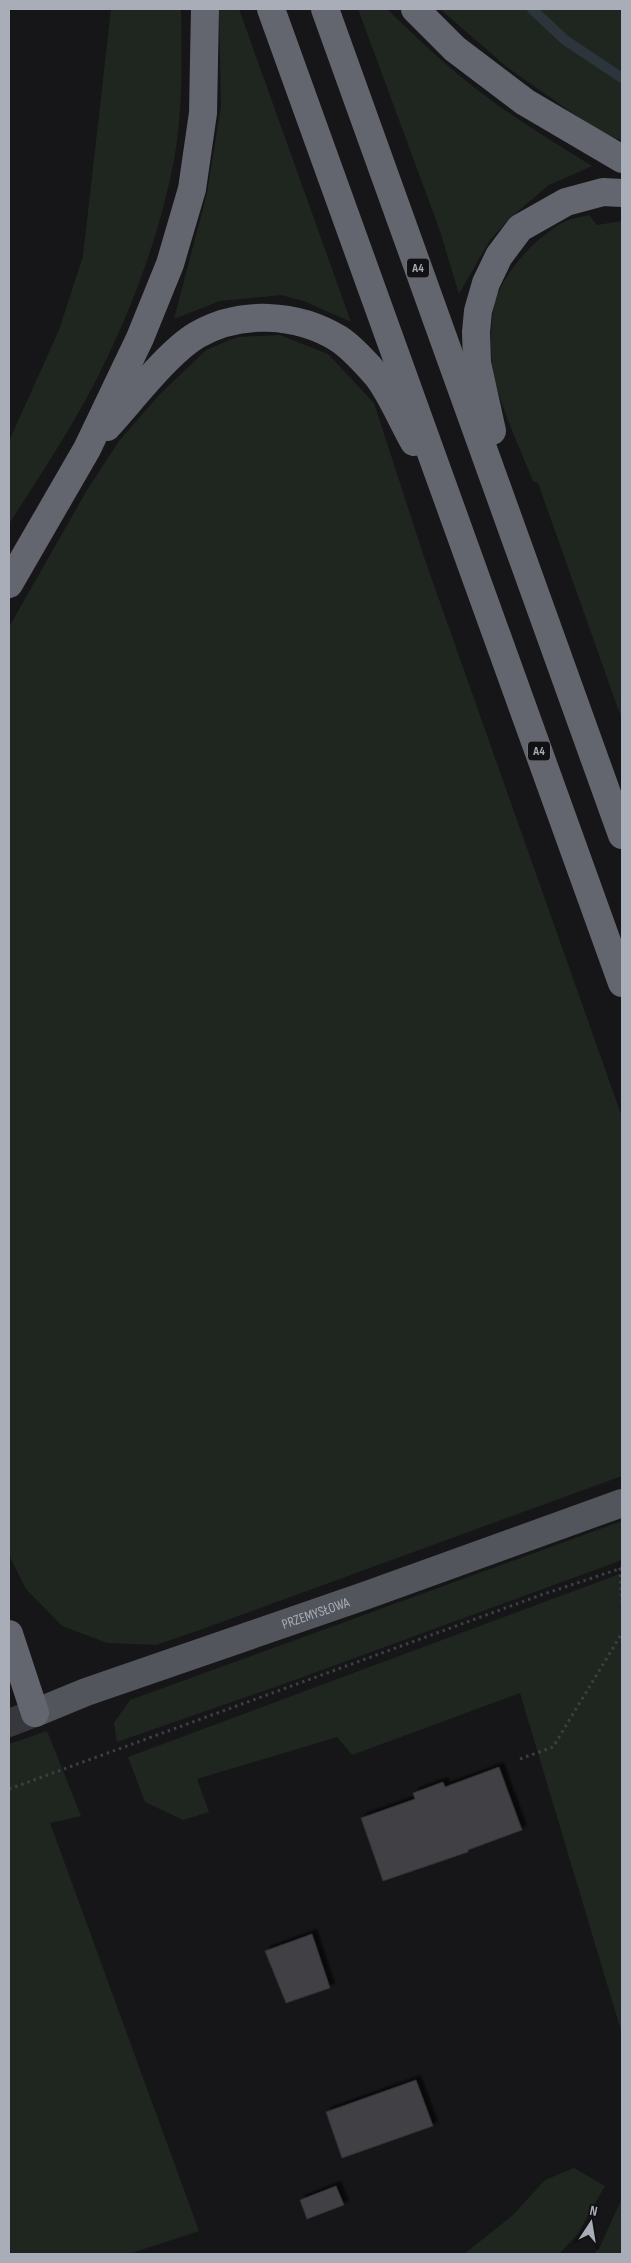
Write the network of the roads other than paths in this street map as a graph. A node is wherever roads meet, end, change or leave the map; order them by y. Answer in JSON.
{"nodes":[{"id":1,"x":205,"y":9,"type":"edge"},
{"id":2,"x":272,"y":9,"type":"edge"},
{"id":3,"x":325,"y":9,"type":"edge"},
{"id":4,"x":415,"y":9,"type":"edge"},
{"id":5,"x":622,"y":159,"type":"edge"},
{"id":6,"x":622,"y":193,"type":"edge"},
{"id":7,"x":87,"y":449,"type":"junction"},
{"id":8,"x":455,"y":518,"type":"junction"},
{"id":9,"x":512,"y":528,"type":"junction"},
{"id":10,"x":9,"y":584,"type":"edge"},
{"id":11,"x":622,"y":835,"type":"edge"},
{"id":12,"x":622,"y":983,"type":"edge"},
{"id":13,"x":622,"y":1503,"type":"edge"},
{"id":14,"x":9,"y":1634,"type":"edge"},
{"id":15,"x":35,"y":1713,"type":"junction"},
{"id":16,"x":9,"y":1723,"type":"edge"}],
"edges":[{"from":1,"to":7,"type":"highway"},
{"from":2,"to":8,"type":"highway","number":"A4"},
{"from":3,"to":9,"type":"highway","number":"A4"},
{"from":4,"to":5,"type":"highway"},
{"from":6,"to":9,"type":"highway"},
{"from":7,"to":8,"type":"highway"},
{"from":7,"to":10,"type":"highway"},
{"from":8,"to":12,"type":"highway","number":"A4"},
{"from":9,"to":11,"type":"highway","number":"A4"},
{"from":13,"to":15,"type":"main road","name":"PRZEMYSŁOWA"},
{"from":14,"to":15,"type":"highway"},
{"from":15,"to":16,"type":"street","name":"PRZEMYSŁOWA"}]}
